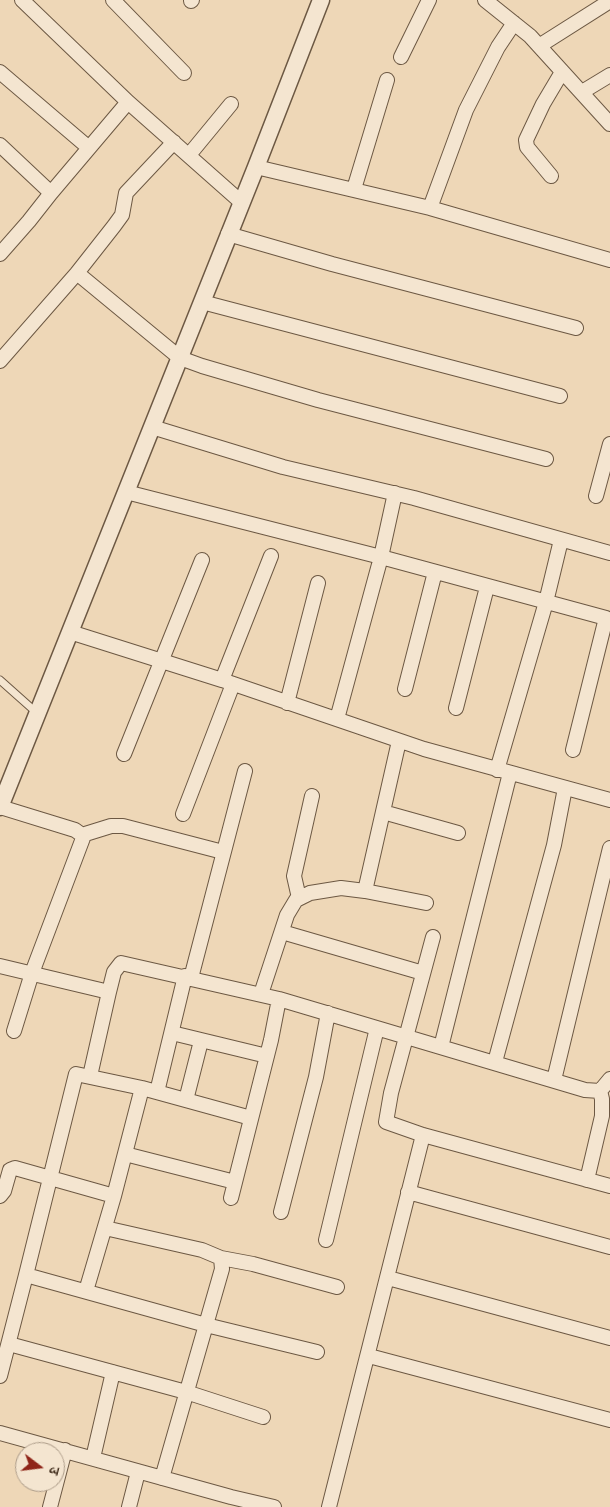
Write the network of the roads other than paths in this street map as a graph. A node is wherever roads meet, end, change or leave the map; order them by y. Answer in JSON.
{"nodes":[{"id":1,"x":22,"y":0,"type":"edge"},
{"id":2,"x":113,"y":0,"type":"edge"},
{"id":3,"x":321,"y":0,"type":"edge"},
{"id":4,"x":429,"y":0,"type":"edge"},
{"id":5,"x":485,"y":0,"type":"edge"},
{"id":6,"x":610,"y":1,"type":"edge"},
{"id":7,"x":514,"y":23,"type":"junction"},
{"id":8,"x":539,"y":46,"type":"junction"},
{"id":9,"x":401,"y":57,"type":"dead end"},
{"id":10,"x":0,"y":72,"type":"edge"},
{"id":11,"x":562,"y":72,"type":"junction"},
{"id":12,"x":184,"y":73,"type":"dead end"},
{"id":13,"x":610,"y":75,"type":"edge"},
{"id":14,"x":388,"y":80,"type":"dead end"},
{"id":15,"x":582,"y":92,"type":"junction"},
{"id":16,"x":128,"y":102,"type":"junction"},
{"id":17,"x":231,"y":104,"type":"dead end"},
{"id":18,"x":610,"y":124,"type":"edge"},
{"id":19,"x":174,"y":142,"type":"junction"},
{"id":20,"x":0,"y":145,"type":"edge"},
{"id":21,"x":89,"y":148,"type":"junction"},
{"id":22,"x":189,"y":155,"type":"junction"},
{"id":23,"x":256,"y":167,"type":"junction"},
{"id":24,"x":551,"y":176,"type":"dead end"},
{"id":25,"x":354,"y":190,"type":"junction"},
{"id":26,"x":50,"y":193,"type":"junction"},
{"id":27,"x":241,"y":202,"type":"junction"},
{"id":28,"x":430,"y":208,"type":"junction"},
{"id":29,"x":228,"y":234,"type":"junction"},
{"id":30,"x":5,"y":236,"type":"edge"},
{"id":31,"x":0,"y":254,"type":"edge"},
{"id":32,"x":610,"y":260,"type":"edge"},
{"id":33,"x":77,"y":273,"type":"junction"},
{"id":34,"x":202,"y":302,"type":"junction"},
{"id":35,"x":576,"y":328,"type":"dead end"},
{"id":36,"x":180,"y":358,"type":"junction"},
{"id":37,"x":0,"y":361,"type":"edge"},
{"id":38,"x":560,"y":396,"type":"dead end"},
{"id":39,"x":152,"y":428,"type":"junction"},
{"id":40,"x":610,"y":444,"type":"edge"},
{"id":41,"x":546,"y":459,"type":"dead end"},
{"id":42,"x":126,"y":492,"type":"junction"},
{"id":43,"x":395,"y":493,"type":"junction"},
{"id":44,"x":596,"y":496,"type":"dead end"},
{"id":45,"x":561,"y":540,"type":"junction"},
{"id":46,"x":610,"y":553,"type":"edge"},
{"id":47,"x":271,"y":556,"type":"dead end"},
{"id":48,"x":381,"y":557,"type":"junction"},
{"id":49,"x":202,"y":560,"type":"dead end"},
{"id":50,"x":435,"y":572,"type":"junction"},
{"id":51,"x":318,"y":583,"type":"dead end"},
{"id":52,"x":487,"y":587,"type":"junction"},
{"id":53,"x":546,"y":602,"type":"junction"},
{"id":54,"x":608,"y":618,"type":"edge"},
{"id":55,"x":70,"y":632,"type":"junction"},
{"id":56,"x":162,"y":661,"type":"junction"},
{"id":57,"x":0,"y":680,"type":"edge"},
{"id":58,"x":228,"y":682,"type":"junction"},
{"id":59,"x":405,"y":689,"type":"dead end"},
{"id":60,"x":286,"y":703,"type":"junction"},
{"id":61,"x":456,"y":708,"type":"dead end"},
{"id":62,"x":37,"y":713,"type":"junction"},
{"id":63,"x":337,"y":719,"type":"junction"},
{"id":64,"x":399,"y":740,"type":"junction"},
{"id":65,"x":573,"y":750,"type":"dead end"},
{"id":66,"x":124,"y":754,"type":"dead end"},
{"id":67,"x":244,"y":772,"type":"dead end"},
{"id":68,"x":504,"y":772,"type":"junction"},
{"id":69,"x":565,"y":788,"type":"junction"},
{"id":70,"x":312,"y":796,"type":"dead end"},
{"id":71,"x":610,"y":800,"type":"edge"},
{"id":72,"x":0,"y":807,"type":"edge"},
{"id":73,"x":383,"y":812,"type":"junction"},
{"id":74,"x":183,"y":814,"type":"dead end"},
{"id":75,"x":458,"y":834,"type":"dead end"},
{"id":76,"x":82,"y":835,"type":"junction"},
{"id":77,"x":610,"y":848,"type":"edge"},
{"id":78,"x":223,"y":852,"type":"junction"},
{"id":79,"x":365,"y":891,"type":"junction"},
{"id":80,"x":299,"y":898,"type":"junction"},
{"id":81,"x":426,"y":904,"type":"dead end"},
{"id":82,"x":282,"y":932,"type":"junction"},
{"id":83,"x":433,"y":937,"type":"dead end"},
{"id":84,"x":0,"y":966,"type":"edge"},
{"id":85,"x":32,"y":973,"type":"junction"},
{"id":86,"x":423,"y":973,"type":"junction"},
{"id":87,"x":188,"y":977,"type":"junction"},
{"id":88,"x":109,"y":992,"type":"junction"},
{"id":89,"x":262,"y":994,"type":"junction"},
{"id":90,"x":279,"y":999,"type":"junction"},
{"id":91,"x":328,"y":1013,"type":"junction"},
{"id":92,"x":376,"y":1028,"type":"junction"},
{"id":93,"x":14,"y":1031,"type":"dead end"},
{"id":94,"x":172,"y":1033,"type":"junction"},
{"id":95,"x":406,"y":1038,"type":"junction"},
{"id":96,"x":201,"y":1041,"type":"junction"},
{"id":97,"x":441,"y":1047,"type":"junction"},
{"id":98,"x":267,"y":1056,"type":"junction"},
{"id":99,"x":496,"y":1062,"type":"junction"},
{"id":100,"x":90,"y":1076,"type":"junction"},
{"id":101,"x":610,"y":1079,"type":"edge"},
{"id":102,"x":554,"y":1080,"type":"junction"},
{"id":103,"x":142,"y":1088,"type":"junction"},
{"id":104,"x":600,"y":1091,"type":"junction"},
{"id":105,"x":157,"y":1092,"type":"junction"},
{"id":106,"x":186,"y":1100,"type":"junction"},
{"id":107,"x":251,"y":1118,"type":"junction"},
{"id":108,"x":423,"y":1135,"type":"junction"},
{"id":109,"x":125,"y":1154,"type":"junction"},
{"id":110,"x":50,"y":1177,"type":"junction"},
{"id":111,"x":587,"y":1180,"type":"junction"},
{"id":112,"x":235,"y":1182,"type":"junction"},
{"id":113,"x":610,"y":1186,"type":"edge"},
{"id":114,"x":408,"y":1192,"type":"junction"},
{"id":115,"x":0,"y":1196,"type":"edge"},
{"id":116,"x":114,"y":1196,"type":"junction"},
{"id":117,"x":231,"y":1198,"type":"dead end"},
{"id":118,"x":281,"y":1212,"type":"dead end"},
{"id":119,"x":105,"y":1228,"type":"junction"},
{"id":120,"x":326,"y":1240,"type":"dead end"},
{"id":121,"x":610,"y":1247,"type":"edge"},
{"id":122,"x":221,"y":1258,"type":"junction"},
{"id":123,"x":26,"y":1274,"type":"junction"},
{"id":124,"x":388,"y":1278,"type":"junction"},
{"id":125,"x":337,"y":1287,"type":"dead end"},
{"id":126,"x":86,"y":1290,"type":"junction"},
{"id":127,"x":206,"y":1324,"type":"junction"},
{"id":128,"x":610,"y":1338,"type":"edge"},
{"id":129,"x":9,"y":1344,"type":"junction"},
{"id":130,"x":317,"y":1352,"type":"dead end"},
{"id":131,"x":369,"y":1356,"type":"junction"},
{"id":132,"x":113,"y":1372,"type":"junction"},
{"id":133,"x":0,"y":1376,"type":"edge"},
{"id":134,"x":186,"y":1392,"type":"junction"},
{"id":135,"x":263,"y":1417,"type":"dead end"},
{"id":136,"x":610,"y":1420,"type":"edge"},
{"id":137,"x":0,"y":1433,"type":"edge"},
{"id":138,"x":34,"y":1442,"type":"edge"},
{"id":139,"x":65,"y":1450,"type":"edge"},
{"id":140,"x":94,"y":1458,"type":"junction"},
{"id":141,"x":138,"y":1472,"type":"junction"},
{"id":142,"x":162,"y":1478,"type":"junction"},
{"id":143,"x":54,"y":1492,"type":"edge"},
{"id":144,"x":50,"y":1507,"type":"edge"},
{"id":145,"x":129,"y":1507,"type":"edge"},
{"id":146,"x":274,"y":1507,"type":"edge"},
{"id":147,"x":329,"y":1507,"type":"edge"}],
"edges":[{"from":1,"to":16,"type":"street"},
{"from":2,"to":12,"type":"street"},
{"from":3,"to":23,"type":"street"},
{"from":4,"to":9,"type":"street"},
{"from":5,"to":7,"type":"street"},
{"from":6,"to":8,"type":"street"},
{"from":7,"to":8,"type":"street"},
{"from":7,"to":28,"type":"street"},
{"from":8,"to":11,"type":"street"},
{"from":10,"to":21,"type":"street"},
{"from":11,"to":15,"type":"street"},
{"from":11,"to":24,"type":"street"},
{"from":13,"to":15,"type":"street"},
{"from":14,"to":25,"type":"street"},
{"from":15,"to":18,"type":"street"},
{"from":16,"to":19,"type":"street"},
{"from":16,"to":21,"type":"street"},
{"from":17,"to":22,"type":"street"},
{"from":19,"to":22,"type":"street"},
{"from":19,"to":33,"type":"street"},
{"from":20,"to":26,"type":"street"},
{"from":21,"to":26,"type":"street"},
{"from":22,"to":27,"type":"street"},
{"from":23,"to":25,"type":"street"},
{"from":23,"to":27,"type":"street"},
{"from":25,"to":28,"type":"street"},
{"from":26,"to":30,"type":"street"},
{"from":27,"to":29,"type":"street"},
{"from":28,"to":32,"type":"street"},
{"from":29,"to":34,"type":"street"},
{"from":29,"to":35,"type":"street"},
{"from":30,"to":31,"type":"street"},
{"from":33,"to":36,"type":"street"},
{"from":33,"to":37,"type":"street"},
{"from":34,"to":36,"type":"street"},
{"from":34,"to":38,"type":"street"},
{"from":36,"to":39,"type":"street"},
{"from":36,"to":41,"type":"street"},
{"from":39,"to":42,"type":"street"},
{"from":39,"to":43,"type":"street"},
{"from":40,"to":44,"type":"street"},
{"from":42,"to":48,"type":"street"},
{"from":42,"to":55,"type":"street"},
{"from":43,"to":45,"type":"street"},
{"from":43,"to":48,"type":"street"},
{"from":45,"to":46,"type":"street"},
{"from":45,"to":53,"type":"street"},
{"from":47,"to":58,"type":"street"},
{"from":48,"to":50,"type":"street"},
{"from":48,"to":63,"type":"street"},
{"from":49,"to":56,"type":"street"},
{"from":50,"to":52,"type":"street"},
{"from":50,"to":59,"type":"street"},
{"from":51,"to":60,"type":"street"},
{"from":52,"to":53,"type":"street"},
{"from":52,"to":61,"type":"street"},
{"from":53,"to":54,"type":"street"},
{"from":53,"to":68,"type":"street"},
{"from":54,"to":65,"type":"street"},
{"from":55,"to":56,"type":"street"},
{"from":55,"to":62,"type":"street"},
{"from":56,"to":58,"type":"street"},
{"from":56,"to":66,"type":"street"},
{"from":57,"to":62,"type":"lane"},
{"from":58,"to":60,"type":"street"},
{"from":58,"to":74,"type":"street"},
{"from":60,"to":63,"type":"street"},
{"from":62,"to":72,"type":"street"},
{"from":63,"to":64,"type":"street"},
{"from":64,"to":68,"type":"street"},
{"from":64,"to":73,"type":"street"},
{"from":67,"to":78,"type":"street"},
{"from":68,"to":69,"type":"street"},
{"from":68,"to":97,"type":"street"},
{"from":69,"to":71,"type":"street"},
{"from":69,"to":99,"type":"street"},
{"from":70,"to":80,"type":"street"},
{"from":72,"to":76,"type":"street"},
{"from":73,"to":75,"type":"street"},
{"from":73,"to":79,"type":"street"},
{"from":76,"to":78,"type":"street"},
{"from":76,"to":85,"type":"street"},
{"from":77,"to":102,"type":"street"},
{"from":78,"to":87,"type":"street"},
{"from":79,"to":80,"type":"street"},
{"from":79,"to":81,"type":"street"},
{"from":80,"to":82,"type":"street"},
{"from":82,"to":86,"type":"street"},
{"from":82,"to":89,"type":"street"},
{"from":83,"to":86,"type":"street"},
{"from":84,"to":85,"type":"street"},
{"from":85,"to":88,"type":"street"},
{"from":85,"to":93,"type":"street"},
{"from":86,"to":95,"type":"street"},
{"from":87,"to":88,"type":"street"},
{"from":87,"to":89,"type":"street"},
{"from":87,"to":94,"type":"street"},
{"from":88,"to":100,"type":"street"},
{"from":89,"to":90,"type":"street"},
{"from":90,"to":91,"type":"street"},
{"from":90,"to":98,"type":"street"},
{"from":91,"to":92,"type":"street"},
{"from":91,"to":118,"type":"street"},
{"from":92,"to":95,"type":"street"},
{"from":92,"to":120,"type":"street"},
{"from":94,"to":96,"type":"street"},
{"from":94,"to":105,"type":"street"},
{"from":95,"to":97,"type":"street"},
{"from":95,"to":108,"type":"street"},
{"from":96,"to":98,"type":"street"},
{"from":96,"to":106,"type":"street"},
{"from":97,"to":99,"type":"street"},
{"from":98,"to":107,"type":"street"},
{"from":99,"to":102,"type":"street"},
{"from":100,"to":103,"type":"street"},
{"from":100,"to":110,"type":"street"},
{"from":101,"to":104,"type":"street"},
{"from":102,"to":104,"type":"street"},
{"from":103,"to":105,"type":"street"},
{"from":103,"to":109,"type":"street"},
{"from":104,"to":111,"type":"street"},
{"from":105,"to":106,"type":"street"},
{"from":106,"to":107,"type":"street"},
{"from":107,"to":112,"type":"street"},
{"from":108,"to":111,"type":"street"},
{"from":108,"to":114,"type":"street"},
{"from":109,"to":112,"type":"street"},
{"from":109,"to":116,"type":"street"},
{"from":110,"to":115,"type":"street"},
{"from":110,"to":116,"type":"street"},
{"from":110,"to":123,"type":"street"},
{"from":111,"to":113,"type":"street"},
{"from":112,"to":117,"type":"street"},
{"from":114,"to":121,"type":"street"},
{"from":114,"to":124,"type":"street"},
{"from":116,"to":119,"type":"street"},
{"from":119,"to":122,"type":"street"},
{"from":119,"to":126,"type":"street"},
{"from":122,"to":125,"type":"street"},
{"from":122,"to":127,"type":"street"},
{"from":123,"to":126,"type":"street"},
{"from":123,"to":129,"type":"street"},
{"from":124,"to":128,"type":"street"},
{"from":124,"to":131,"type":"street"},
{"from":126,"to":127,"type":"street"},
{"from":127,"to":130,"type":"street"},
{"from":127,"to":134,"type":"street"},
{"from":129,"to":132,"type":"street"},
{"from":129,"to":133,"type":"street"},
{"from":131,"to":136,"type":"street"},
{"from":131,"to":147,"type":"street"},
{"from":132,"to":134,"type":"street"},
{"from":132,"to":140,"type":"street"},
{"from":134,"to":135,"type":"street"},
{"from":134,"to":142,"type":"street"},
{"from":137,"to":138,"type":"street"},
{"from":139,"to":140,"type":"street"},
{"from":140,"to":141,"type":"street"},
{"from":141,"to":142,"type":"street"},
{"from":141,"to":145,"type":"street"},
{"from":142,"to":146,"type":"street"},
{"from":143,"to":144,"type":"street"}]}
